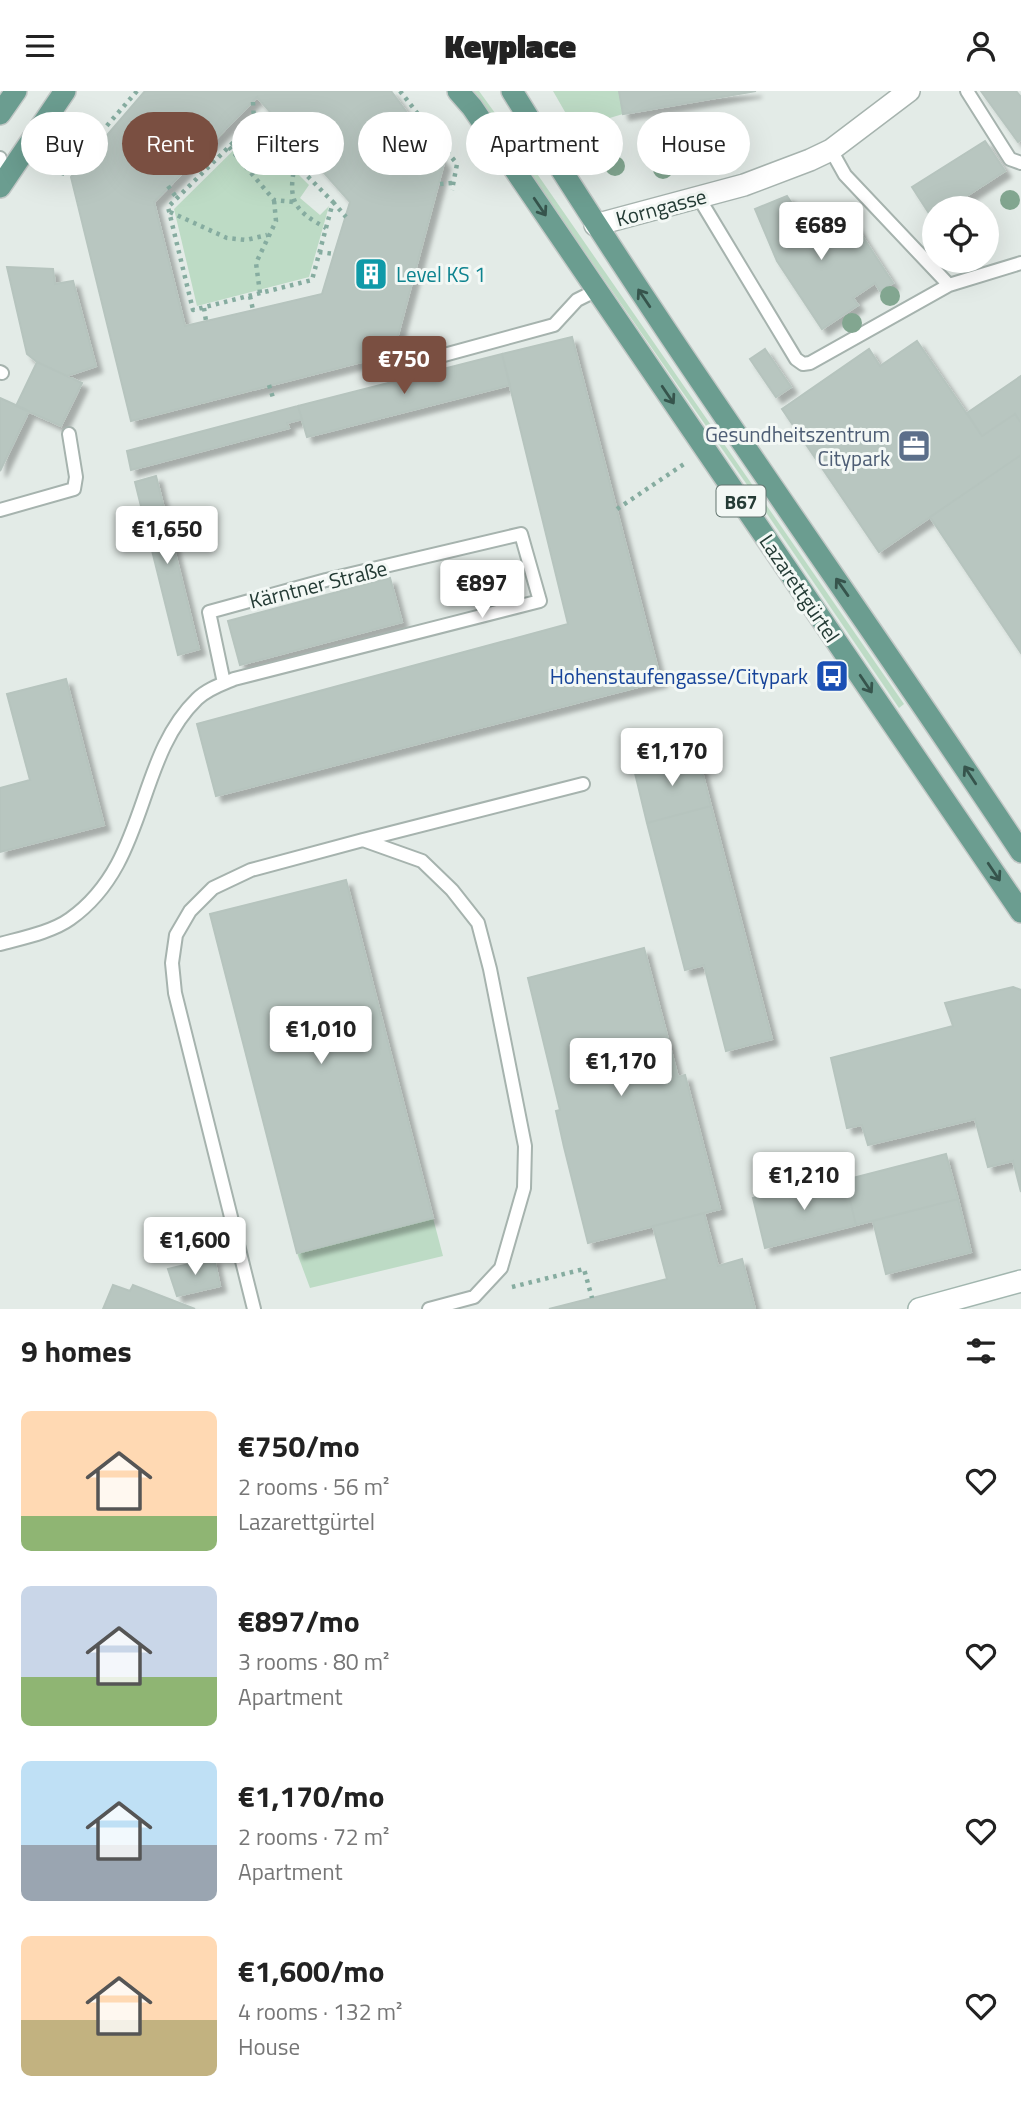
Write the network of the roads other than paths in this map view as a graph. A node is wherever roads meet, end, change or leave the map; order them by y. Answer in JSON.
{"nodes":[{"id":1,"x":16,"y":91,"type":"edge"},
{"id":2,"x":65,"y":91,"type":"edge"},
{"id":3,"x":458,"y":91,"type":"edge"},
{"id":4,"x":512,"y":91,"type":"edge"},
{"id":5,"x":909,"y":91,"type":"edge"},
{"id":6,"x":967,"y":91,"type":"edge"},
{"id":7,"x":0,"y":114,"type":"edge"},
{"id":8,"x":831,"y":150,"type":"junction"},
{"id":9,"x":1021,"y":163,"type":"edge"},
{"id":10,"x":2,"y":174,"type":"edge"},
{"id":11,"x":699,"y":198,"type":"junction"},
{"id":12,"x":595,"y":225,"type":"junction"},
{"id":13,"x":1021,"y":263,"type":"edge"},
{"id":14,"x":949,"y":285,"type":"junction"},
{"id":15,"x":597,"y":290,"type":"junction"},
{"id":16,"x":411,"y":364,"type":"dead end"},
{"id":17,"x":69,"y":433,"type":"dead end"},
{"id":18,"x":0,"y":510,"type":"edge"},
{"id":19,"x":224,"y":683,"type":"junction"},
{"id":20,"x":583,"y":784,"type":"dead end"},
{"id":21,"x":363,"y":840,"type":"junction"},
{"id":22,"x":1021,"y":852,"type":"edge"},
{"id":23,"x":1021,"y":912,"type":"edge"},
{"id":24,"x":0,"y":944,"type":"edge"},
{"id":25,"x":1021,"y":1281,"type":"edge"},
{"id":26,"x":254,"y":1309,"type":"edge"},
{"id":27,"x":429,"y":1309,"type":"edge"},
{"id":28,"x":919,"y":1309,"type":"edge"}],
"edges":[{"from":1,"to":7,"type":"main road"},
{"from":2,"to":10,"type":"main road"},
{"from":3,"to":15,"type":"main road","name":"Lazarettgürtel","number":"B67","one_way":true},
{"from":4,"to":12,"type":"main road","name":"Lazarettgürtel","number":"B67"},
{"from":5,"to":8,"type":"street","name":"Korngasse"},
{"from":6,"to":9,"type":"lane"},
{"from":8,"to":11,"type":"street","name":"Korngasse"},
{"from":8,"to":14,"type":"lane"},
{"from":11,"to":12,"type":"street","name":"Korngasse"},
{"from":11,"to":14,"type":"lane"},
{"from":22,"to":12,"type":"main road","name":"Lazarettgürtel","number":"B67","one_way":true},
{"from":13,"to":14,"type":"lane"},
{"from":15,"to":16,"type":"lane"},
{"from":15,"to":23,"type":"main road","name":"Lazarettgürtel","number":"B67","one_way":true},
{"from":17,"to":18,"type":"lane"},
{"from":19,"to":19,"type":"lane","name":"Kärntner Straße"},
{"from":19,"to":24,"type":"lane","name":"Kärntner Straße"},
{"from":20,"to":21,"type":"lane"},
{"from":21,"to":26,"type":"lane"},
{"from":21,"to":27,"type":"lane"},
{"from":25,"to":28,"type":"street"}]}
